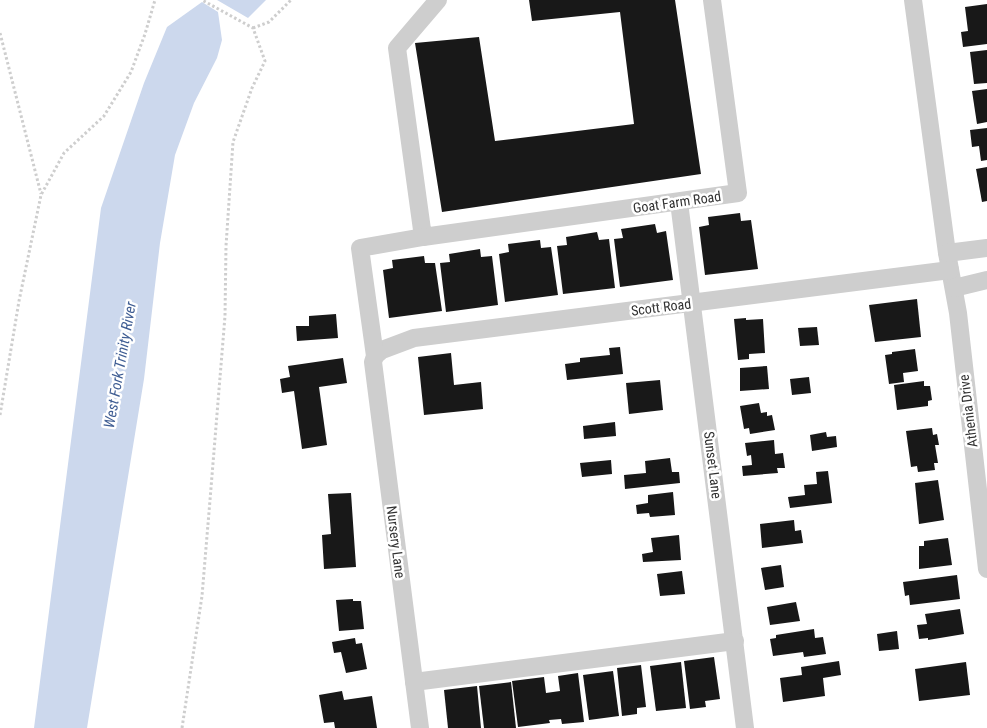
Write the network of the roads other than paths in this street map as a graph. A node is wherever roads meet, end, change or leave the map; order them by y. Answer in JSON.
{"nodes":[{"id":1,"x":438,"y":0,"type":"edge"},
{"id":2,"x":712,"y":0,"type":"edge"},
{"id":3,"x":913,"y":0,"type":"edge"},
{"id":4,"x":679,"y":202,"type":"junction"},
{"id":5,"x":423,"y":237,"type":"junction"},
{"id":6,"x":987,"y":248,"type":"edge"},
{"id":7,"x":948,"y":261,"type":"junction"},
{"id":8,"x":987,"y":280,"type":"edge"},
{"id":9,"x":954,"y":288,"type":"junction"},
{"id":10,"x":692,"y":304,"type":"junction"},
{"id":11,"x":375,"y":356,"type":"junction"},
{"id":12,"x":982,"y":480,"type":"edge"},
{"id":13,"x":987,"y":570,"type":"edge"},
{"id":14,"x":735,"y":641,"type":"junction"},
{"id":15,"x":414,"y":682,"type":"junction"},
{"id":16,"x":420,"y":728,"type":"edge"},
{"id":17,"x":745,"y":728,"type":"edge"}],
"edges":[{"from":1,"to":5,"type":"street"},
{"from":2,"to":4,"type":"street","name":"Goat Farm Road"},
{"from":3,"to":7,"type":"street","name":"Athenia Drive"},
{"from":4,"to":5,"type":"street","name":"Goat Farm Road"},
{"from":4,"to":10,"type":"street","name":"Sunset Lane"},
{"from":5,"to":11,"type":"street","name":"Goat Farm Road"},
{"from":6,"to":7,"type":"street","name":"Scott Road"},
{"from":7,"to":9,"type":"street","name":"Athenia Drive"},
{"from":7,"to":10,"type":"street","name":"Scott Road"},
{"from":8,"to":9,"type":"street"},
{"from":9,"to":12,"type":"street","name":"Athenia Drive"},
{"from":10,"to":11,"type":"street","name":"Scott Road"},
{"from":10,"to":14,"type":"street","name":"Sunset Lane"},
{"from":11,"to":15,"type":"street","name":"Nursery Lane"},
{"from":12,"to":13,"type":"street","name":"Athenia Drive"},
{"from":14,"to":15,"type":"street"},
{"from":14,"to":17,"type":"street","name":"Sunset Lane"},
{"from":15,"to":16,"type":"street","name":"Nursery Lane"}]}
